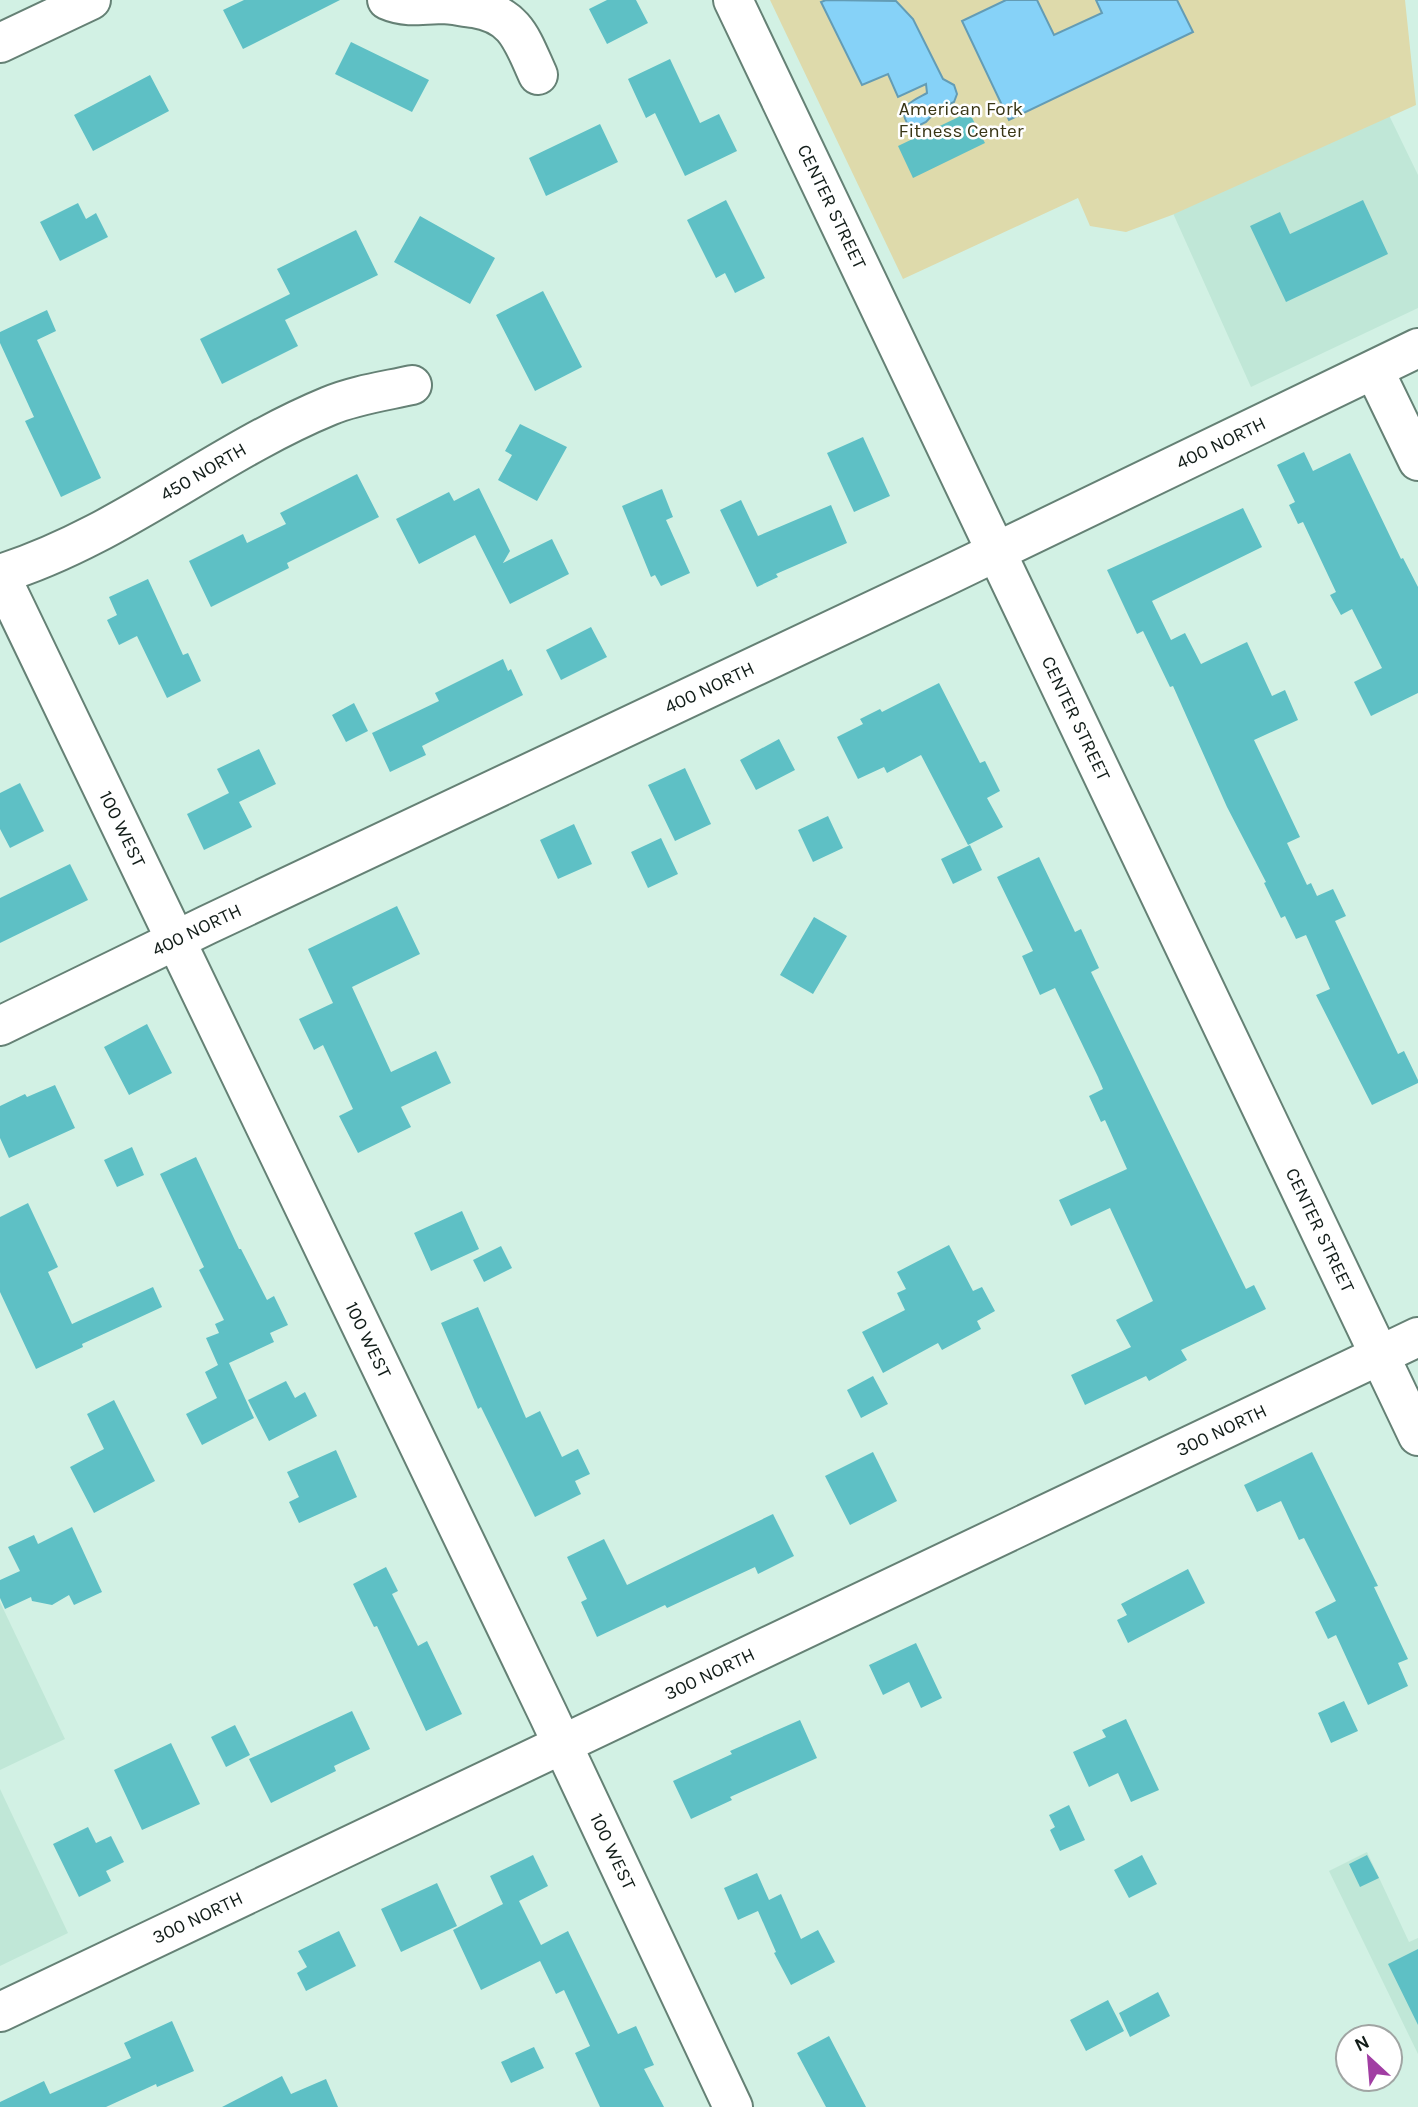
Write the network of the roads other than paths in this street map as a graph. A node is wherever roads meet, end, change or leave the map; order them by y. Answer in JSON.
{"nodes":[{"id":1,"x":91,"y":0,"type":"edge"},
{"id":2,"x":387,"y":0,"type":"edge"},
{"id":3,"x":733,"y":0,"type":"edge"},
{"id":4,"x":0,"y":43,"type":"edge"},
{"id":5,"x":538,"y":75,"type":"dead end"},
{"id":6,"x":1418,"y":348,"type":"edge"},
{"id":7,"x":1374,"y":370,"type":"junction"},
{"id":8,"x":412,"y":385,"type":"dead end"},
{"id":9,"x":1418,"y":461,"type":"edge"},
{"id":10,"x":995,"y":552,"type":"junction"},
{"id":11,"x":0,"y":575,"type":"edge"},
{"id":12,"x":175,"y":941,"type":"junction"},
{"id":13,"x":0,"y":1026,"type":"edge"},
{"id":14,"x":1418,"y":1337,"type":"edge"},
{"id":15,"x":1379,"y":1355,"type":"junction"},
{"id":16,"x":1418,"y":1436,"type":"edge"},
{"id":17,"x":562,"y":1745,"type":"junction"},
{"id":18,"x":0,"y":2012,"type":"edge"},
{"id":19,"x":733,"y":2107,"type":"edge"}],
"edges":[{"from":1,"to":4,"type":"street"},
{"from":2,"to":5,"type":"street"},
{"from":3,"to":10,"type":"street","name":"CENTER STREET"},
{"from":6,"to":7,"type":"street","name":"400 NORTH"},
{"from":7,"to":9,"type":"street"},
{"from":7,"to":10,"type":"street","name":"400 NORTH"},
{"from":8,"to":11,"type":"street","name":"450 NORTH"},
{"from":10,"to":12,"type":"street","name":"400 NORTH"},
{"from":10,"to":15,"type":"street","name":"CENTER STREET"},
{"from":11,"to":12,"type":"street","name":"100 WEST"},
{"from":12,"to":13,"type":"street","name":"400 NORTH"},
{"from":12,"to":17,"type":"street","name":"100 WEST"},
{"from":14,"to":15,"type":"street","name":"300 NORTH"},
{"from":15,"to":16,"type":"street","name":"CENTER STREET"},
{"from":15,"to":17,"type":"street","name":"300 NORTH"},
{"from":17,"to":18,"type":"street","name":"300 NORTH"},
{"from":17,"to":19,"type":"street","name":"100 WEST"}]}
